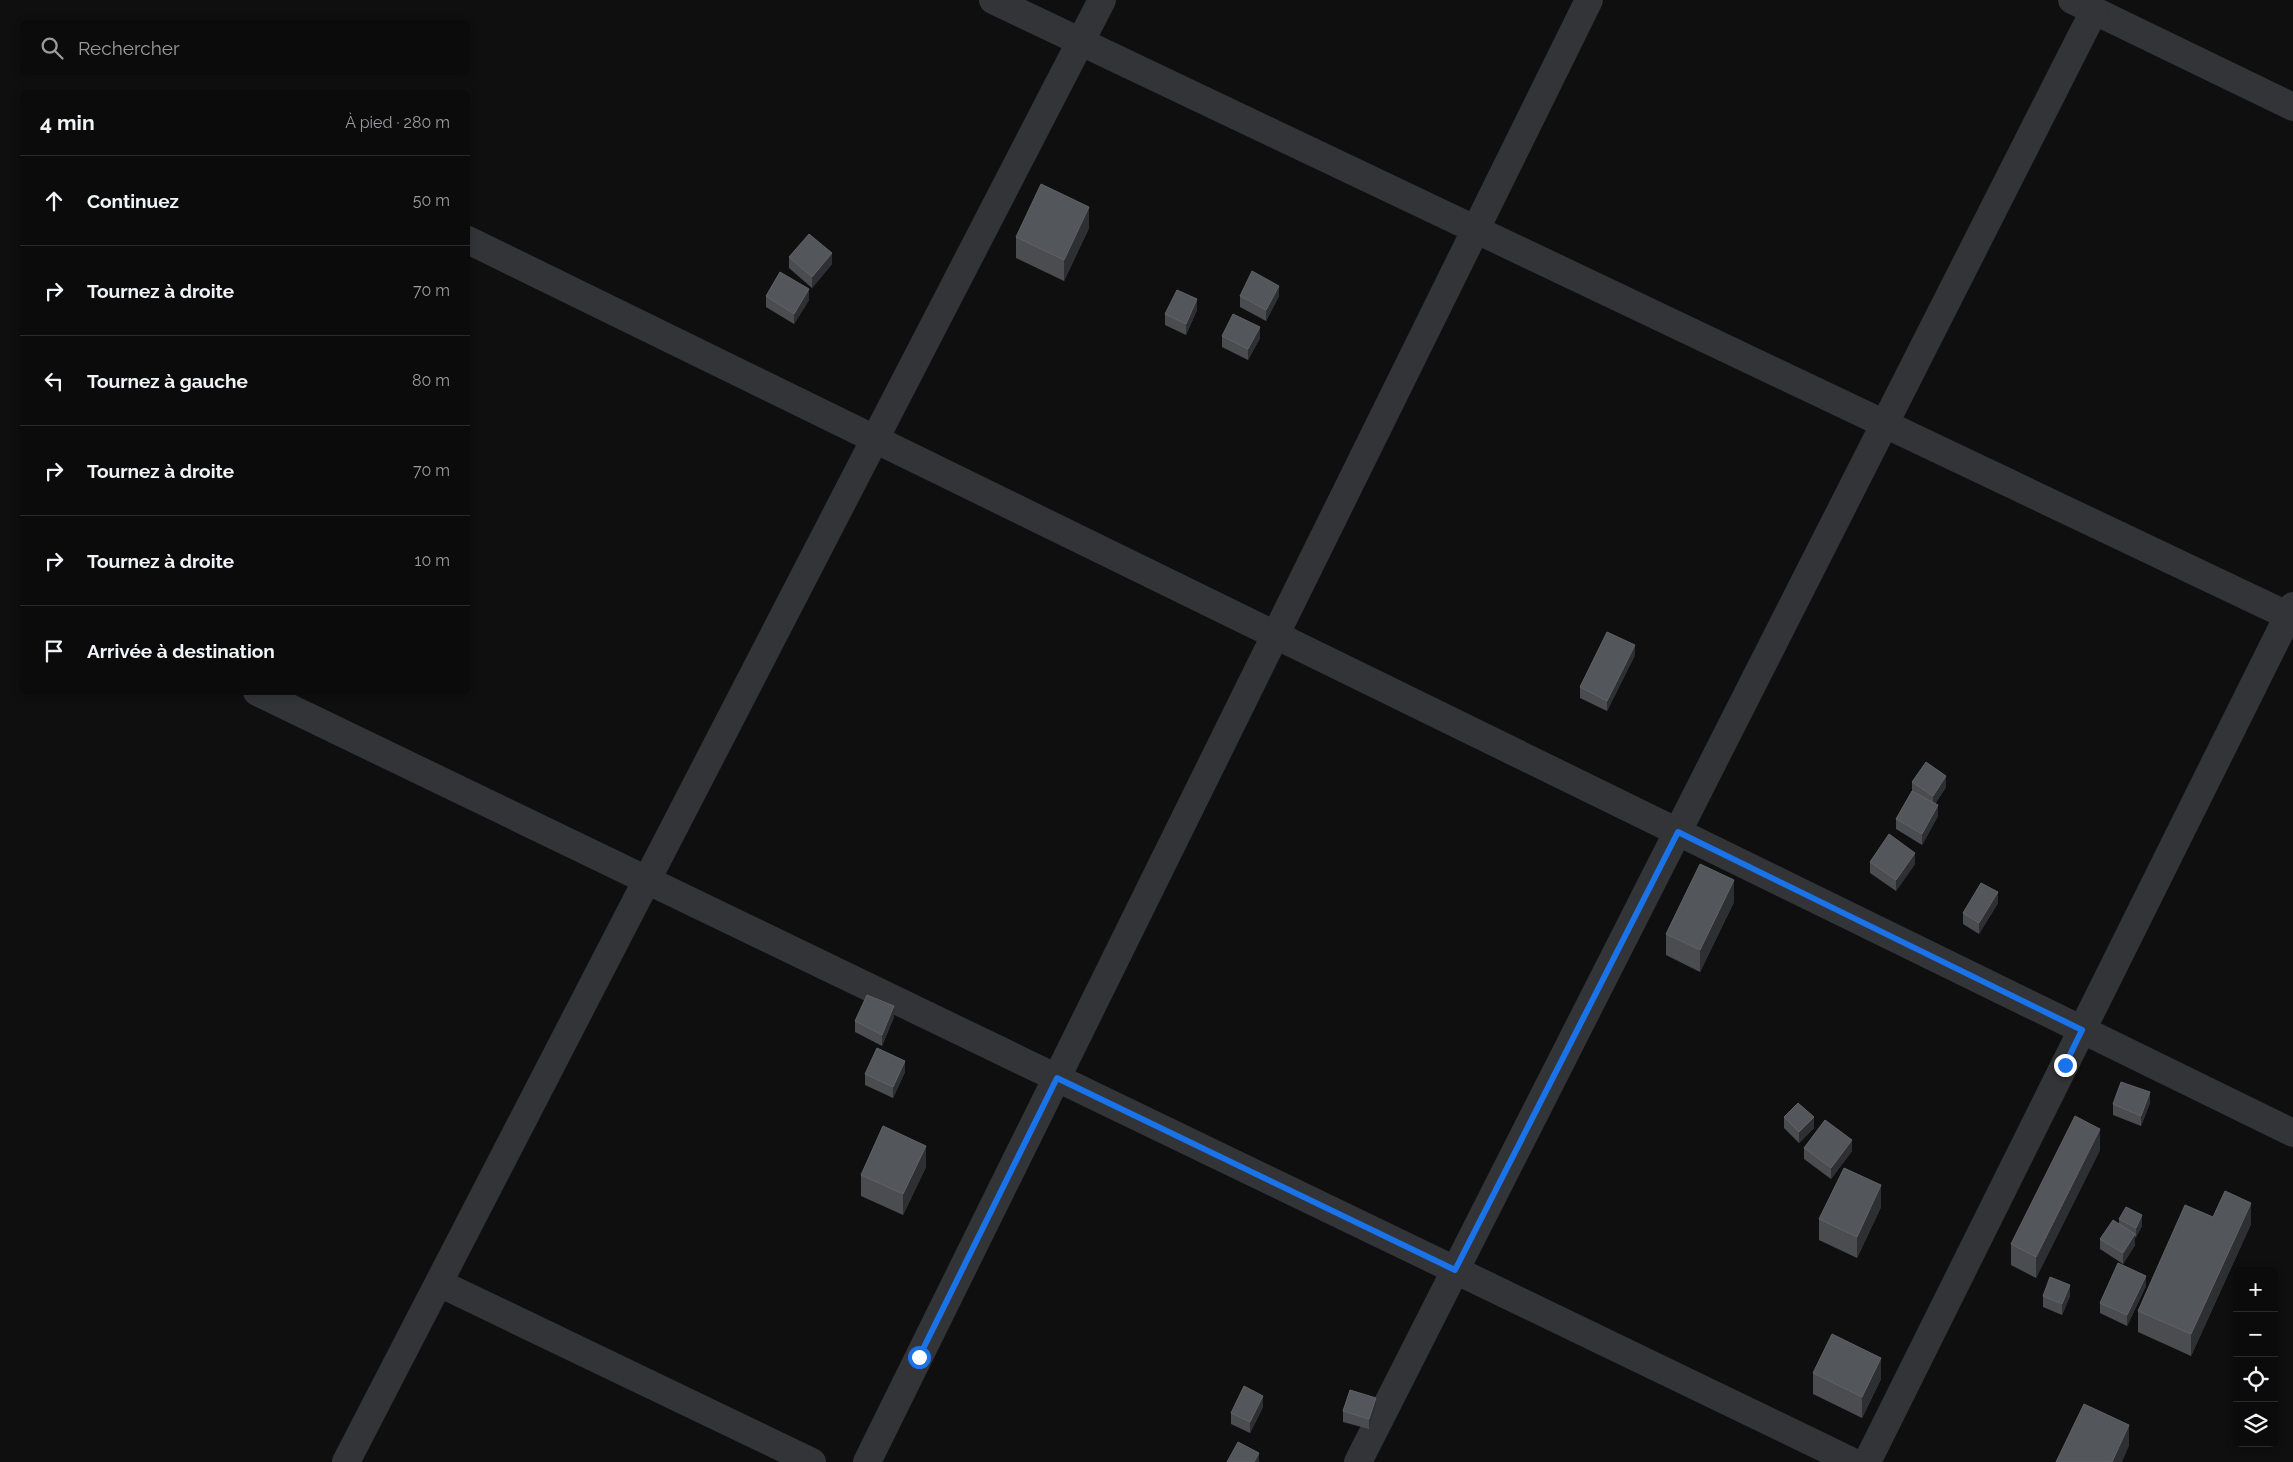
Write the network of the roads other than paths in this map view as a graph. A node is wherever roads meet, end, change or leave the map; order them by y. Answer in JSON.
{"nodes":[{"id":1,"x":993,"y":0,"type":"edge"},
{"id":2,"x":1102,"y":0,"type":"edge"},
{"id":3,"x":1589,"y":0,"type":"edge"},
{"id":4,"x":2083,"y":5,"type":"edge"},
{"id":5,"x":1080,"y":41,"type":"junction"},
{"id":6,"x":2293,"y":107,"type":"edge"},
{"id":7,"x":1476,"y":230,"type":"junction"},
{"id":8,"x":470,"y":241,"type":"edge"},
{"id":9,"x":1884,"y":424,"type":"junction"},
{"id":10,"x":875,"y":439,"type":"junction"},
{"id":11,"x":2291,"y":613,"type":"edge"},
{"id":12,"x":1276,"y":635,"type":"junction"},
{"id":13,"x":263,"y":695,"type":"edge"},
{"id":14,"x":1678,"y":832,"type":"junction"},
{"id":15,"x":647,"y":880,"type":"junction"},
{"id":16,"x":2082,"y":1030,"type":"junction"},
{"id":17,"x":1057,"y":1078,"type":"junction"},
{"id":18,"x":2293,"y":1133,"type":"edge"},
{"id":19,"x":1455,"y":1270,"type":"junction"},
{"id":20,"x":439,"y":1283,"type":"junction"},
{"id":21,"x":346,"y":1462,"type":"edge"},
{"id":22,"x":812,"y":1462,"type":"edge"},
{"id":23,"x":867,"y":1462,"type":"edge"},
{"id":24,"x":1358,"y":1462,"type":"edge"},
{"id":25,"x":1853,"y":1462,"type":"edge"},
{"id":26,"x":1867,"y":1462,"type":"edge"}],
"edges":[{"from":1,"to":5,"type":"street"},
{"from":2,"to":5,"type":"street"},
{"from":3,"to":7,"type":"street"},
{"from":4,"to":6,"type":"street"},
{"from":4,"to":9,"type":"street"},
{"from":5,"to":7,"type":"street"},
{"from":5,"to":10,"type":"street"},
{"from":7,"to":9,"type":"street"},
{"from":7,"to":12,"type":"street"},
{"from":8,"to":10,"type":"street"},
{"from":9,"to":11,"type":"street"},
{"from":9,"to":14,"type":"street"},
{"from":10,"to":12,"type":"street"},
{"from":10,"to":15,"type":"street"},
{"from":11,"to":16,"type":"street"},
{"from":12,"to":14,"type":"street"},
{"from":12,"to":17,"type":"street"},
{"from":13,"to":15,"type":"street"},
{"from":14,"to":16,"type":"street"},
{"from":14,"to":19,"type":"street"},
{"from":15,"to":17,"type":"street"},
{"from":15,"to":20,"type":"street"},
{"from":16,"to":18,"type":"street"},
{"from":16,"to":26,"type":"street"},
{"from":17,"to":19,"type":"street"},
{"from":17,"to":23,"type":"street"},
{"from":19,"to":24,"type":"street"},
{"from":19,"to":25,"type":"street"},
{"from":20,"to":21,"type":"street"},
{"from":20,"to":22,"type":"street"}]}
